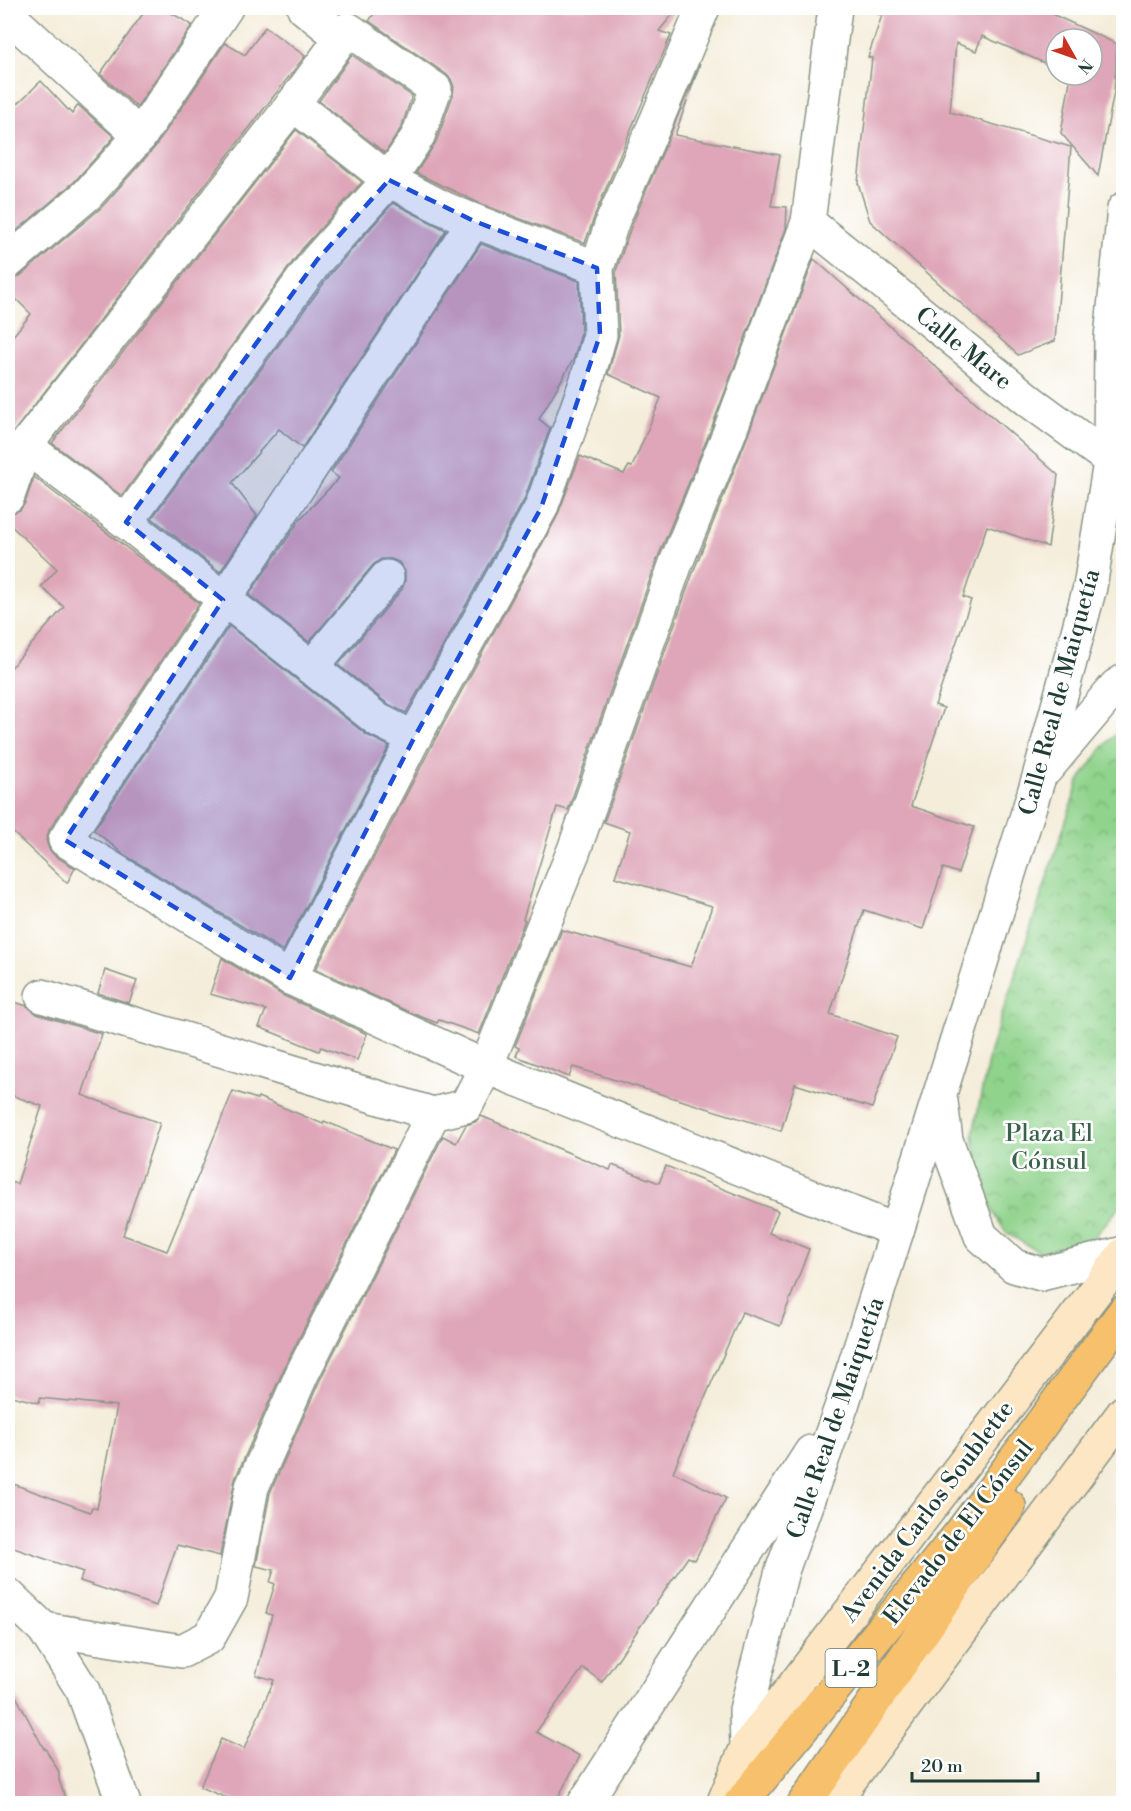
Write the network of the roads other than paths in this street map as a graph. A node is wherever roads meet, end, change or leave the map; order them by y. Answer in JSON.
{"nodes":[{"id":1,"x":226,"y":8,"type":"edge"},
{"id":2,"x":304,"y":8,"type":"edge"},
{"id":3,"x":703,"y":8,"type":"edge"},
{"id":4,"x":835,"y":8,"type":"edge"},
{"id":5,"x":8,"y":15,"type":"edge"},
{"id":6,"x":342,"y":38,"type":"junction"},
{"id":7,"x":293,"y":104,"type":"junction"},
{"id":8,"x":141,"y":136,"type":"junction"},
{"id":9,"x":389,"y":180,"type":"junction"},
{"id":10,"x":1124,"y":209,"type":"edge"},
{"id":11,"x":474,"y":221,"type":"junction"},
{"id":12,"x":808,"y":222,"type":"junction"},
{"id":13,"x":8,"y":262,"type":"edge"},
{"id":14,"x":597,"y":267,"type":"junction"},
{"id":15,"x":25,"y":447,"type":"junction"},
{"id":16,"x":1117,"y":466,"type":"edge"},
{"id":17,"x":8,"y":496,"type":"edge"},
{"id":18,"x":126,"y":522,"type":"junction"},
{"id":19,"x":387,"y":577,"type":"dead end"},
{"id":20,"x":223,"y":600,"type":"junction"},
{"id":21,"x":311,"y":668,"type":"junction"},
{"id":22,"x":1124,"y":681,"type":"edge"},
{"id":23,"x":414,"y":738,"type":"junction"},
{"id":24,"x":1038,"y":777,"type":"junction"},
{"id":25,"x":290,"y":978,"type":"junction"},
{"id":26,"x":42,"y":996,"type":"dead end"},
{"id":27,"x":486,"y":1068,"type":"junction"},
{"id":28,"x":939,"y":1093,"type":"junction"},
{"id":29,"x":433,"y":1114,"type":"junction"},
{"id":30,"x":897,"y":1231,"type":"junction"},
{"id":31,"x":1124,"y":1254,"type":"edge"},
{"id":32,"x":1124,"y":1312,"type":"edge"},
{"id":33,"x":1124,"y":1351,"type":"edge"},
{"id":34,"x":842,"y":1405,"type":"junction"},
{"id":35,"x":1124,"y":1412,"type":"edge"},
{"id":36,"x":8,"y":1595,"type":"edge"},
{"id":37,"x":44,"y":1629,"type":"junction"},
{"id":38,"x":747,"y":1747,"type":"junction"},
{"id":39,"x":124,"y":1803,"type":"edge"},
{"id":40,"x":584,"y":1803,"type":"edge"},
{"id":41,"x":723,"y":1803,"type":"edge"},
{"id":42,"x":740,"y":1803,"type":"edge"},
{"id":43,"x":804,"y":1803,"type":"edge"},
{"id":44,"x":832,"y":1803,"type":"edge"}],
"edges":[{"from":1,"to":8,"type":"street"},
{"from":2,"to":6,"type":"street"},
{"from":3,"to":14,"type":"street"},
{"from":4,"to":12,"type":"street"},
{"from":5,"to":8,"type":"street"},
{"from":6,"to":7,"type":"street"},
{"from":6,"to":9,"type":"street"},
{"from":7,"to":9,"type":"street"},
{"from":7,"to":15,"type":"street"},
{"from":8,"to":13,"type":"street"},
{"from":9,"to":11,"type":"street"},
{"from":9,"to":18,"type":"street"},
{"from":10,"to":16,"type":"street","name":"Calle Real de Maiquetía"},
{"from":11,"to":14,"type":"street"},
{"from":11,"to":20,"type":"street"},
{"from":12,"to":16,"type":"street","name":"Calle Mare"},
{"from":12,"to":27,"type":"street"},
{"from":14,"to":23,"type":"street"},
{"from":15,"to":17,"type":"street"},
{"from":15,"to":18,"type":"street"},
{"from":16,"to":24,"type":"street","name":"Calle Real de Maiquetía"},
{"from":18,"to":20,"type":"street"},
{"from":19,"to":21,"type":"street"},
{"from":20,"to":21,"type":"street"},
{"from":20,"to":25,"type":"street"},
{"from":21,"to":23,"type":"street"},
{"from":22,"to":24,"type":"street"},
{"from":23,"to":25,"type":"street"},
{"from":24,"to":28,"type":"street","name":"Calle Real de Maiquetía"},
{"from":25,"to":27,"type":"street"},
{"from":26,"to":29,"type":"street"},
{"from":27,"to":29,"type":"street"},
{"from":27,"to":30,"type":"street"},
{"from":28,"to":30,"type":"street","name":"Calle Real de Maiquetía"},
{"from":28,"to":31,"type":"street","name":"Calle Real de Maiquetía"},
{"from":29,"to":37,"type":"street"},
{"from":30,"to":34,"type":"street","name":"Calle Real de Maiquetía"},
{"from":31,"to":38,"type":"street","name":"Avenida Carlos Soublette","number":"L-2"},
{"from":32,"to":42,"type":"main road","name":"Elevado de El Cónsul","number":"L-2"},
{"from":33,"to":43,"type":"main road","name":"Elevado de El Cónsul","number":"L-2"},
{"from":34,"to":38,"type":"street","name":"Calle Real de Maiquetía"},
{"from":34,"to":40,"type":"street"},
{"from":35,"to":44,"type":"street","number":"L-2"},
{"from":36,"to":37,"type":"street"},
{"from":37,"to":39,"type":"street"},
{"from":38,"to":41,"type":"street","name":"Avenida Carlos Soublette","number":"L-2"}]}
